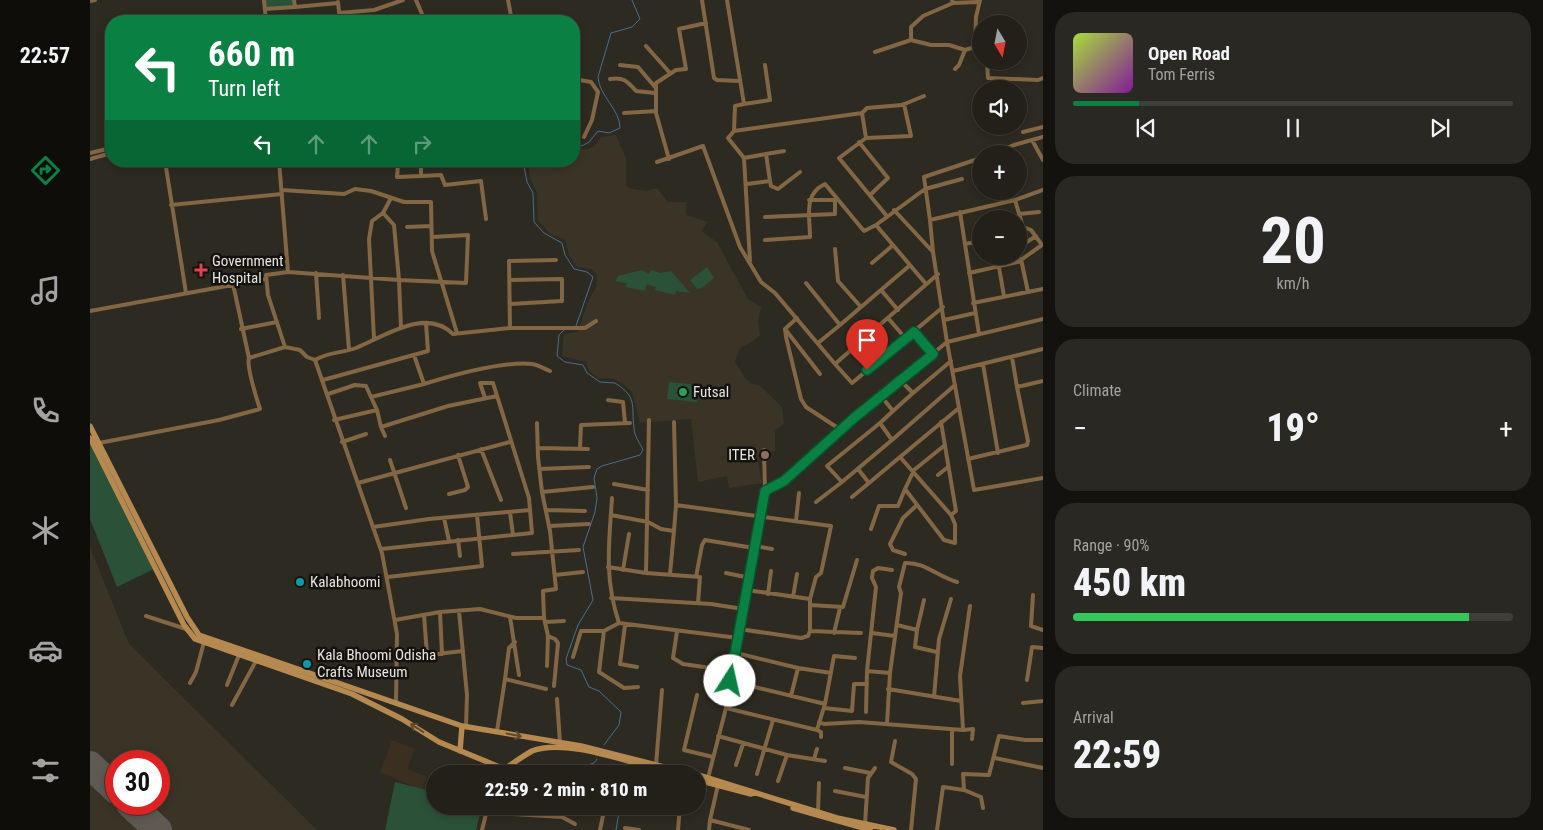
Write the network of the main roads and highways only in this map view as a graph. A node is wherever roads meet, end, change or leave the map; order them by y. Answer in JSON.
{"nodes":[{"id":1,"x":90,"y":426,"type":"edge"},
{"id":2,"x":90,"y":438,"type":"edge"},
{"id":3,"x":464,"y":726,"type":"junction"},
{"id":4,"x":460,"y":751,"type":"junction"},
{"id":5,"x":492,"y":765,"type":"edge"},
{"id":6,"x":513,"y":765,"type":"edge"},
{"id":7,"x":641,"y":765,"type":"edge"},
{"id":8,"x":660,"y":765,"type":"edge"},
{"id":9,"x":706,"y":777,"type":"edge"},
{"id":10,"x":706,"y":782,"type":"edge"},
{"id":11,"x":870,"y":830,"type":"edge"},
{"id":12,"x":894,"y":830,"type":"edge"}],
"edges":[{"from":1,"to":3,"type":"main road"},
{"from":4,"to":2,"type":"main road","one_way":true},
{"from":3,"to":4,"type":"main road"},
{"from":3,"to":8,"type":"main road","one_way":true},
{"from":4,"to":5,"type":"main road"},
{"from":6,"to":7,"type":"main road"},
{"from":9,"to":12,"type":"main road"},
{"from":10,"to":11,"type":"main road"}]}
